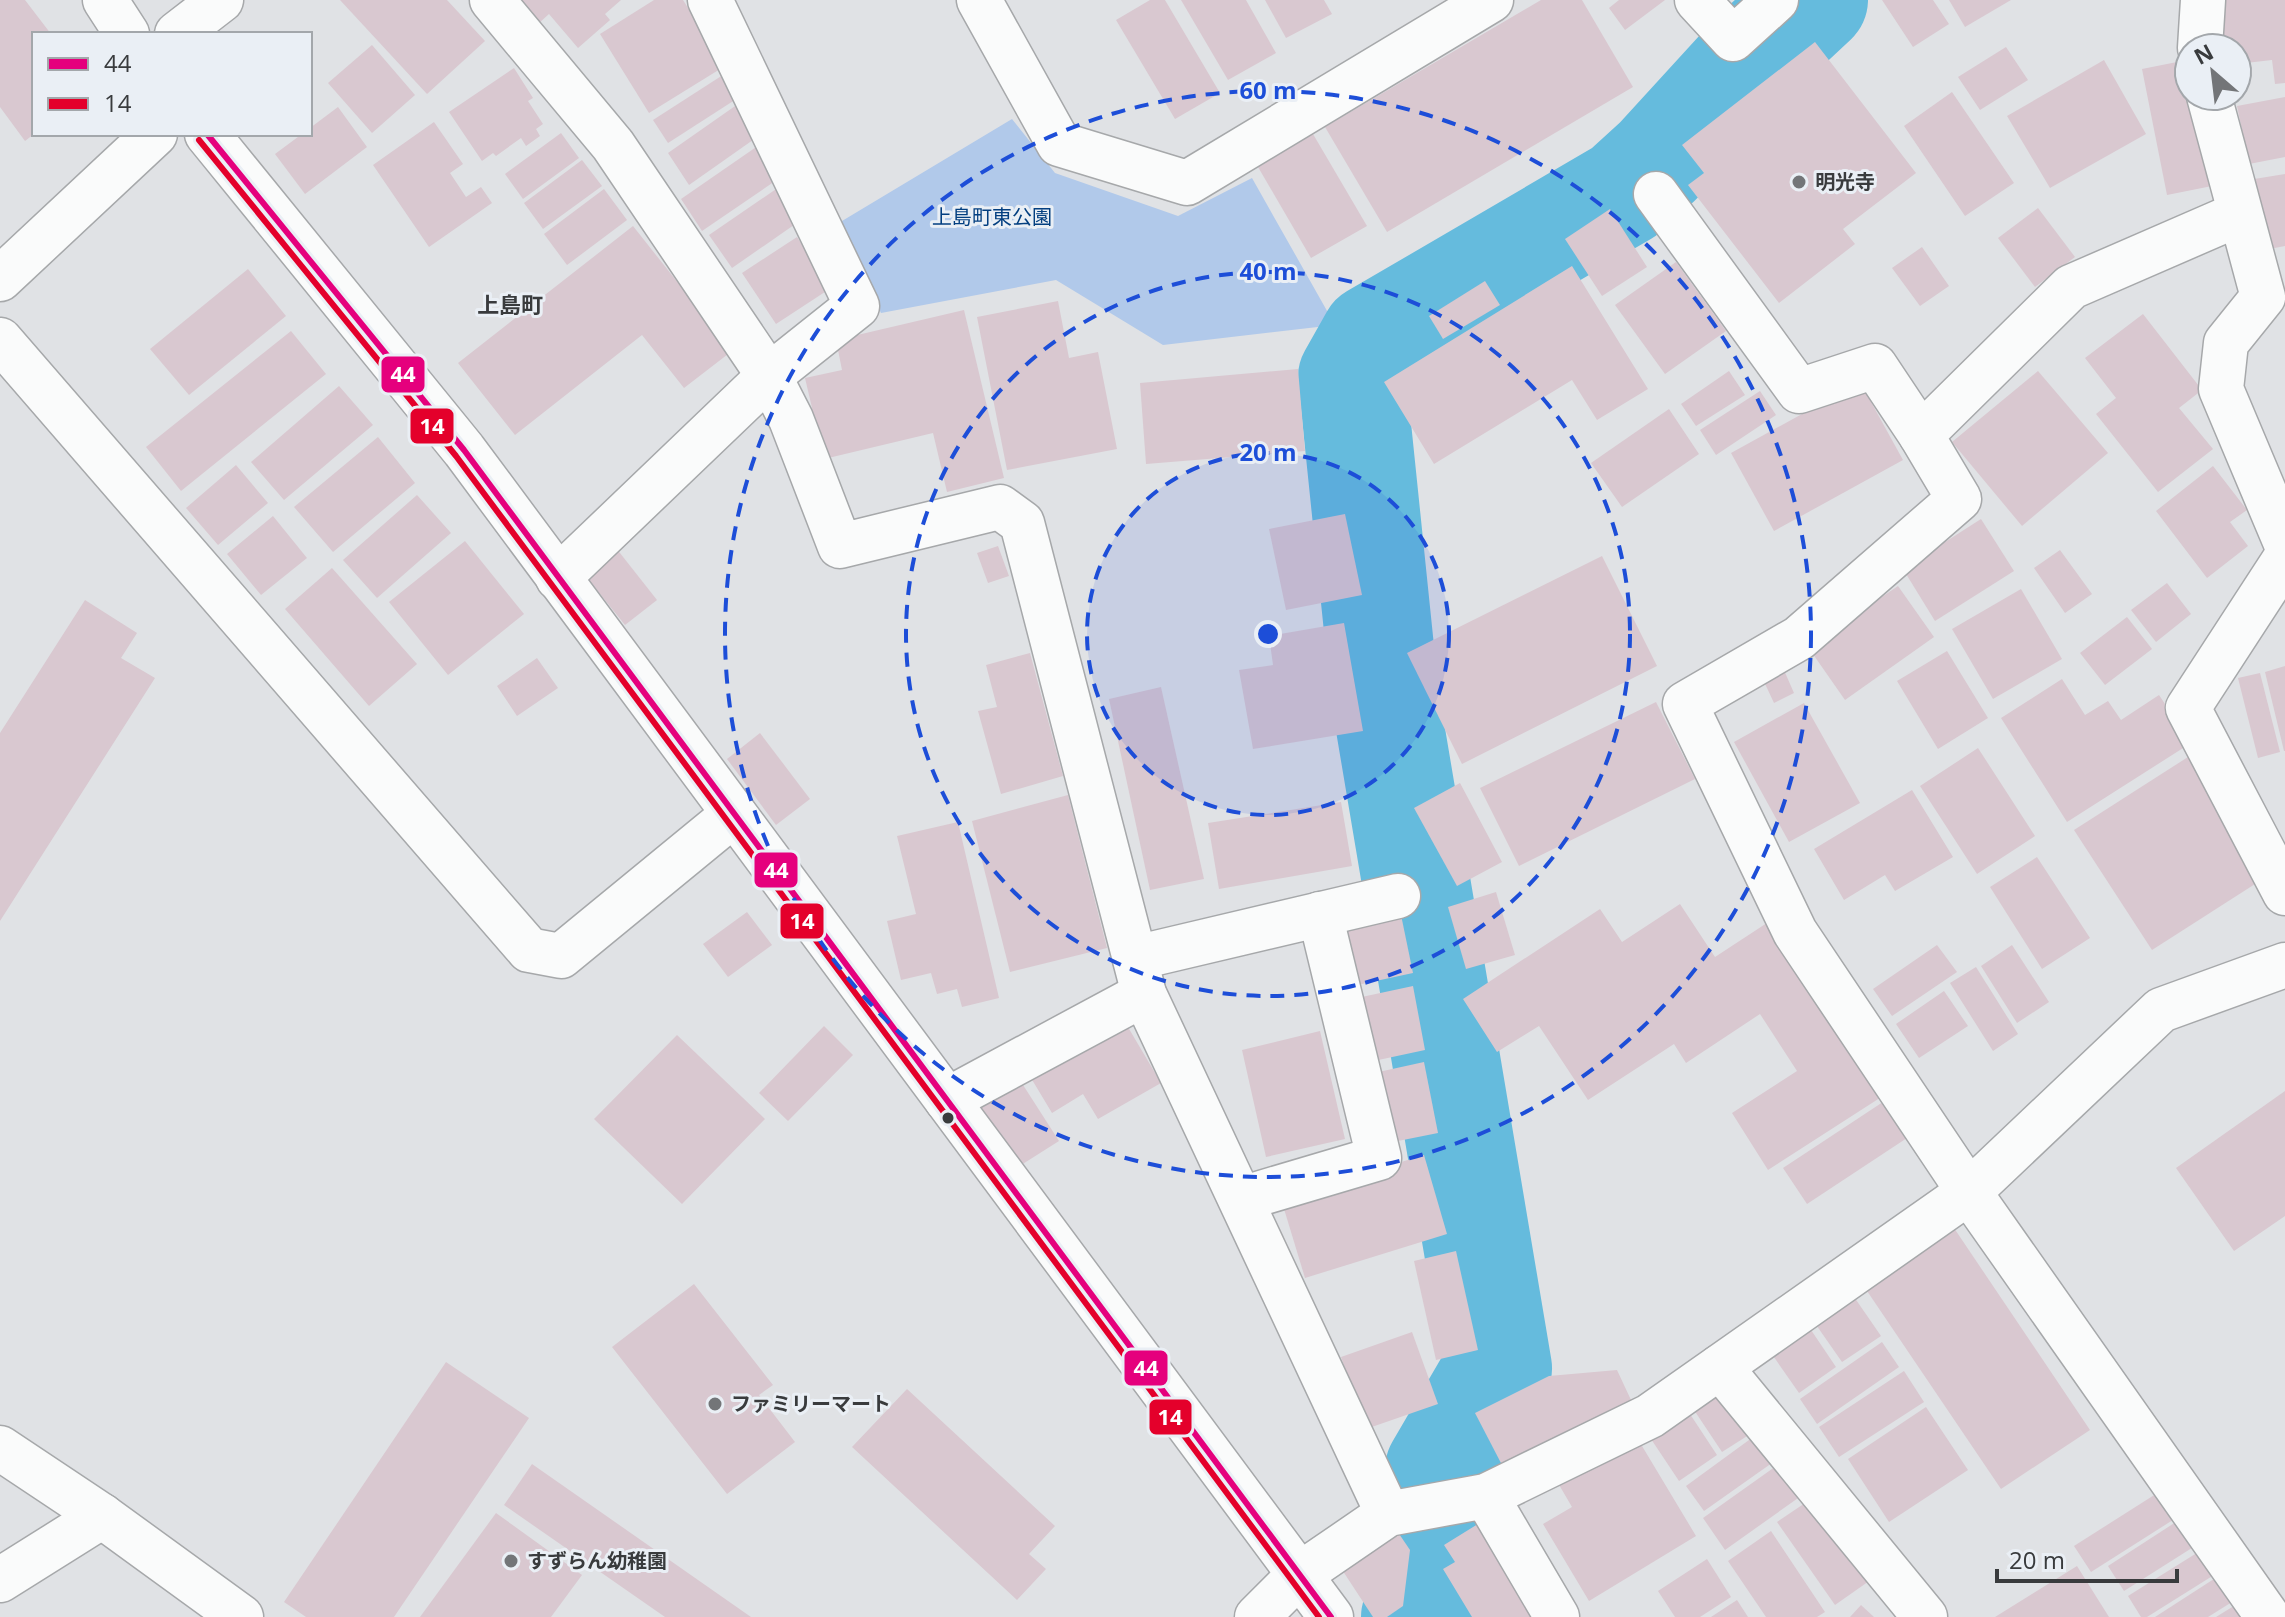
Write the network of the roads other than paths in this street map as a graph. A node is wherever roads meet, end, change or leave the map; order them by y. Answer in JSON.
{"nodes":[{"id":1,"x":105,"y":0,"type":"edge"},
{"id":2,"x":221,"y":0,"type":"edge"},
{"id":3,"x":492,"y":0,"type":"edge"},
{"id":4,"x":710,"y":0,"type":"edge"},
{"id":5,"x":979,"y":0,"type":"edge"},
{"id":6,"x":1491,"y":0,"type":"edge"},
{"id":7,"x":1697,"y":0,"type":"edge"},
{"id":8,"x":1776,"y":0,"type":"edge"},
{"id":9,"x":2203,"y":0,"type":"edge"},
{"id":10,"x":126,"y":32,"type":"edge"},
{"id":11,"x":180,"y":32,"type":"edge"},
{"id":12,"x":2201,"y":32,"type":"edge"},
{"id":13,"x":2213,"y":112,"type":"edge"},
{"id":14,"x":153,"y":136,"type":"edge"},
{"id":15,"x":209,"y":136,"type":"edge"},
{"id":16,"x":1656,"y":194,"type":"dead end"},
{"id":17,"x":2239,"y":214,"type":"junction"},
{"id":18,"x":0,"y":279,"type":"edge"},
{"id":19,"x":2274,"y":294,"type":"edge"},
{"id":20,"x":0,"y":340,"type":"edge"},
{"id":21,"x":769,"y":376,"type":"junction"},
{"id":22,"x":1921,"y":435,"type":"junction"},
{"id":23,"x":2285,"y":541,"type":"edge"},
{"id":24,"x":2285,"y":559,"type":"edge"},
{"id":25,"x":558,"y":578,"type":"junction"},
{"id":26,"x":734,"y":814,"type":"junction"},
{"id":27,"x":2285,"y":893,"type":"edge"},
{"id":28,"x":1398,"y":896,"type":"dead end"},
{"id":29,"x":1320,"y":914,"type":"junction"},
{"id":30,"x":2285,"y":965,"type":"edge"},
{"id":31,"x":1140,"y":976,"type":"junction"},
{"id":32,"x":947,"y":1100,"type":"junction"},
{"id":33,"x":1969,"y":1192,"type":"junction"},
{"id":34,"x":1241,"y":1199,"type":"junction"},
{"id":35,"x":1720,"y":1367,"type":"junction"},
{"id":36,"x":0,"y":1448,"type":"edge"},
{"id":37,"x":1486,"y":1496,"type":"junction"},
{"id":38,"x":1388,"y":1514,"type":"junction"},
{"id":39,"x":102,"y":1516,"type":"junction"},
{"id":40,"x":1299,"y":1575,"type":"junction"},
{"id":41,"x":0,"y":1580,"type":"edge"},
{"id":42,"x":241,"y":1617,"type":"edge"},
{"id":43,"x":1257,"y":1617,"type":"edge"},
{"id":44,"x":1331,"y":1617,"type":"edge"},
{"id":45,"x":1557,"y":1617,"type":"edge"},
{"id":46,"x":1925,"y":1617,"type":"edge"},
{"id":47,"x":2268,"y":1617,"type":"edge"}],
"edges":[{"from":1,"to":10,"type":"street"},
{"from":2,"to":11,"type":"street"},
{"from":3,"to":21,"type":"street"},
{"from":4,"to":21,"type":"street"},
{"from":5,"to":6,"type":"street"},
{"from":7,"to":8,"type":"street"},
{"from":9,"to":12,"type":"street"},
{"from":13,"to":17,"type":"street"},
{"from":14,"to":18,"type":"street"},
{"from":15,"to":25,"type":"street"},
{"from":16,"to":22,"type":"street"},
{"from":17,"to":19,"type":"street"},
{"from":17,"to":22,"type":"street"},
{"from":19,"to":23,"type":"street"},
{"from":20,"to":26,"type":"street"},
{"from":21,"to":25,"type":"street"},
{"from":21,"to":31,"type":"street"},
{"from":22,"to":33,"type":"street"},
{"from":24,"to":27,"type":"street"},
{"from":25,"to":26,"type":"street"},
{"from":26,"to":32,"type":"street"},
{"from":28,"to":29,"type":"street"},
{"from":29,"to":31,"type":"street"},
{"from":29,"to":34,"type":"street"},
{"from":30,"to":33,"type":"street"},
{"from":31,"to":32,"type":"street"},
{"from":31,"to":34,"type":"street"},
{"from":32,"to":40,"type":"street"},
{"from":33,"to":35,"type":"street"},
{"from":33,"to":47,"type":"street"},
{"from":34,"to":38,"type":"street"},
{"from":35,"to":37,"type":"street"},
{"from":35,"to":46,"type":"street"},
{"from":36,"to":39,"type":"street"},
{"from":37,"to":38,"type":"street"},
{"from":37,"to":45,"type":"street"},
{"from":38,"to":40,"type":"street"},
{"from":39,"to":41,"type":"street"},
{"from":39,"to":42,"type":"street"},
{"from":40,"to":43,"type":"street"},
{"from":40,"to":44,"type":"street"}]}
